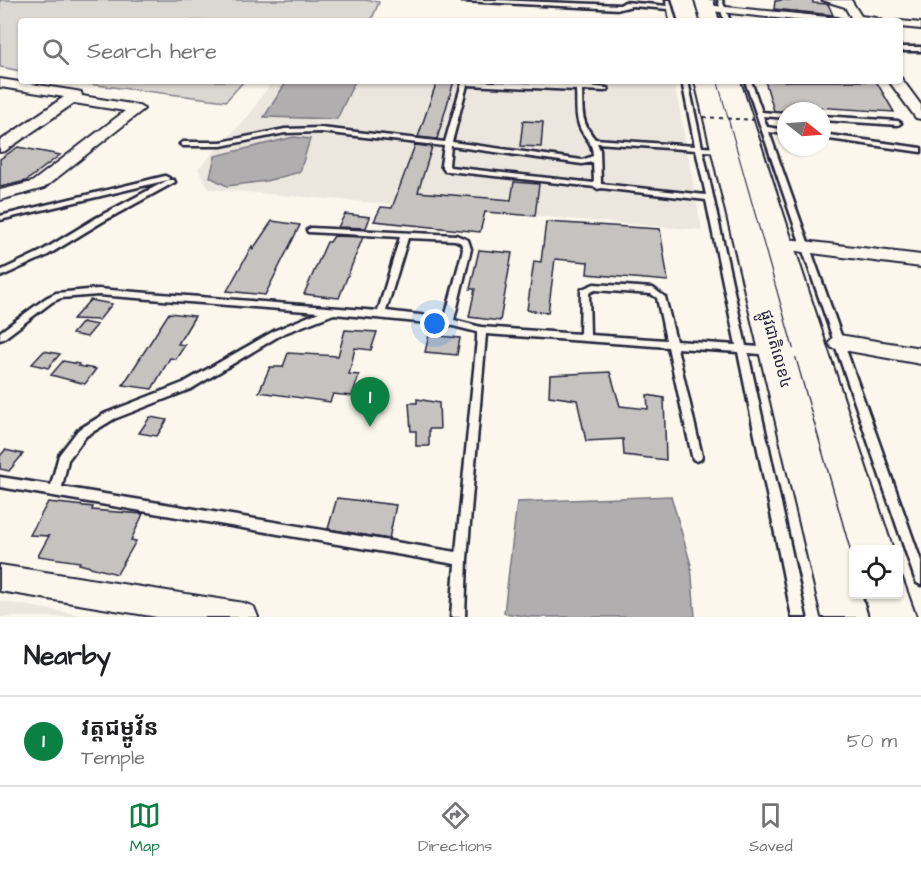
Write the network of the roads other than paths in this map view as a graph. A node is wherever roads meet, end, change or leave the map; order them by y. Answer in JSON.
{"nodes":[{"id":1,"x":462,"y":0,"type":"edge"},
{"id":2,"x":575,"y":0,"type":"edge"},
{"id":3,"x":668,"y":0,"type":"edge"},
{"id":4,"x":828,"y":0,"type":"edge"},
{"id":5,"x":847,"y":2,"type":"edge"},
{"id":6,"x":678,"y":4,"type":"edge"},
{"id":7,"x":631,"y":5,"type":"junction"},
{"id":8,"x":713,"y":7,"type":"edge"},
{"id":9,"x":689,"y":18,"type":"edge"},
{"id":10,"x":724,"y":18,"type":"edge"},
{"id":11,"x":811,"y":18,"type":"edge"},
{"id":12,"x":857,"y":18,"type":"edge"},
{"id":13,"x":903,"y":24,"type":"edge"},
{"id":14,"x":921,"y":26,"type":"edge"},
{"id":15,"x":903,"y":49,"type":"edge"},
{"id":16,"x":921,"y":50,"type":"edge"},
{"id":17,"x":7,"y":84,"type":"edge"},
{"id":18,"x":465,"y":84,"type":"edge"},
{"id":19,"x":494,"y":84,"type":"edge"},
{"id":20,"x":686,"y":84,"type":"edge"},
{"id":21,"x":706,"y":84,"type":"edge"},
{"id":22,"x":730,"y":84,"type":"edge"},
{"id":23,"x":749,"y":84,"type":"edge"},
{"id":24,"x":898,"y":84,"type":"edge"},
{"id":25,"x":579,"y":87,"type":"junction"},
{"id":26,"x":605,"y":89,"type":"dead end"},
{"id":27,"x":0,"y":94,"type":"edge"},
{"id":28,"x":71,"y":98,"type":"junction"},
{"id":29,"x":920,"y":114,"type":"edge"},
{"id":30,"x":777,"y":116,"type":"edge"},
{"id":31,"x":757,"y":117,"type":"junction"},
{"id":32,"x":831,"y":119,"type":"edge"},
{"id":33,"x":898,"y":123,"type":"dead end"},
{"id":34,"x":765,"y":129,"type":"junction"},
{"id":35,"x":777,"y":131,"type":"edge"},
{"id":36,"x":831,"y":137,"type":"edge"},
{"id":37,"x":595,"y":141,"type":"junction"},
{"id":38,"x":183,"y":144,"type":"dead end"},
{"id":39,"x":448,"y":144,"type":"junction"},
{"id":40,"x":0,"y":148,"type":"edge"},
{"id":41,"x":712,"y":149,"type":"junction"},
{"id":42,"x":921,"y":150,"type":"edge"},
{"id":43,"x":596,"y":157,"type":"junction"},
{"id":44,"x":598,"y":188,"type":"junction"},
{"id":45,"x":0,"y":195,"type":"edge"},
{"id":46,"x":710,"y":198,"type":"junction"},
{"id":47,"x":0,"y":218,"type":"edge"},
{"id":48,"x":311,"y":230,"type":"dead end"},
{"id":49,"x":405,"y":235,"type":"junction"},
{"id":50,"x":792,"y":246,"type":"junction"},
{"id":51,"x":921,"y":261,"type":"edge"},
{"id":52,"x":0,"y":274,"type":"edge"},
{"id":53,"x":334,"y":311,"type":"junction"},
{"id":54,"x":381,"y":314,"type":"junction"},
{"id":55,"x":449,"y":322,"type":"junction"},
{"id":56,"x":481,"y":330,"type":"junction"},
{"id":57,"x":0,"y":337,"type":"edge"},
{"id":58,"x":585,"y":338,"type":"junction"},
{"id":59,"x":773,"y":338,"type":"junction"},
{"id":60,"x":818,"y":341,"type":"junction"},
{"id":61,"x":673,"y":345,"type":"junction"},
{"id":62,"x":742,"y":350,"type":"junction"},
{"id":63,"x":921,"y":356,"type":"edge"},
{"id":64,"x":697,"y":456,"type":"dead end"},
{"id":65,"x":0,"y":482,"type":"edge"},
{"id":66,"x":55,"y":491,"type":"junction"},
{"id":67,"x":871,"y":545,"type":"edge"},
{"id":68,"x":461,"y":559,"type":"junction"},
{"id":69,"x":0,"y":578,"type":"edge"},
{"id":70,"x":921,"y":579,"type":"edge"},
{"id":71,"x":888,"y":599,"type":"edge"},
{"id":72,"x":244,"y":617,"type":"edge"},
{"id":73,"x":458,"y":617,"type":"edge"},
{"id":74,"x":799,"y":617,"type":"edge"},
{"id":75,"x":845,"y":617,"type":"edge"},
{"id":76,"x":893,"y":617,"type":"edge"}],
"edges":[{"from":1,"to":7,"type":"lane"},
{"from":2,"to":7,"type":"lane"},
{"from":3,"to":6,"type":"lane"},
{"from":4,"to":5,"type":"street"},
{"from":5,"to":12,"type":"street"},
{"from":6,"to":7,"type":"lane"},
{"from":6,"to":9,"type":"highway"},
{"from":8,"to":10,"type":"lane"},
{"from":8,"to":11,"type":"street"},
{"from":13,"to":14,"type":"street"},
{"from":15,"to":16,"type":"lane"},
{"from":17,"to":27,"type":"street"},
{"from":17,"to":28,"type":"street"},
{"from":18,"to":39,"type":"lane"},
{"from":19,"to":25,"type":"lane"},
{"from":20,"to":41,"type":"lane"},
{"from":21,"to":41,"type":"highway","name":"ផ្លូវជាតិលេខ៤"},
{"from":22,"to":50,"type":"highway","name":"ផ្លូវជាតិលេខ៤"},
{"from":23,"to":31,"type":"lane"},
{"from":24,"to":29,"type":"street"},
{"from":25,"to":26,"type":"lane"},
{"from":25,"to":37,"type":"lane"},
{"from":28,"to":40,"type":"street"},
{"from":28,"to":45,"type":"street"},
{"from":30,"to":31,"type":"lane"},
{"from":31,"to":34,"type":"lane"},
{"from":32,"to":33,"type":"lane"},
{"from":34,"to":35,"type":"lane"},
{"from":34,"to":50,"type":"lane"},
{"from":36,"to":42,"type":"lane"},
{"from":37,"to":41,"type":"lane"},
{"from":37,"to":43,"type":"lane"},
{"from":38,"to":39,"type":"lane"},
{"from":39,"to":43,"type":"lane"},
{"from":39,"to":44,"type":"lane"},
{"from":41,"to":46,"type":"lane"},
{"from":41,"to":59,"type":"highway","name":"ផ្លូវជាតិលេខ៤"},
{"from":43,"to":44,"type":"lane"},
{"from":44,"to":46,"type":"lane"},
{"from":46,"to":62,"type":"lane"},
{"from":47,"to":52,"type":"lane"},
{"from":48,"to":49,"type":"lane"},
{"from":49,"to":54,"type":"lane"},
{"from":49,"to":55,"type":"lane"},
{"from":50,"to":51,"type":"street"},
{"from":50,"to":60,"type":"highway","name":"ផ្លូវជាតិលេខ៤"},
{"from":53,"to":54,"type":"lane"},
{"from":53,"to":57,"type":"lane"},
{"from":53,"to":66,"type":"lane"},
{"from":54,"to":55,"type":"lane"},
{"from":55,"to":56,"type":"lane"},
{"from":56,"to":58,"type":"lane"},
{"from":56,"to":68,"type":"lane"},
{"from":58,"to":61,"type":"lane"},
{"from":58,"to":61,"type":"lane"},
{"from":59,"to":60,"type":"highway"},
{"from":59,"to":62,"type":"lane"},
{"from":59,"to":75,"type":"highway","name":"ផ្លូវជាតិលេខ៤"},
{"from":60,"to":63,"type":"street"},
{"from":60,"to":67,"type":"highway","name":"ផ្លូវជាតិលេខ៤"},
{"from":60,"to":70,"type":"lane"},
{"from":61,"to":62,"type":"lane"},
{"from":61,"to":64,"type":"lane"},
{"from":62,"to":74,"type":"lane"},
{"from":65,"to":66,"type":"lane"},
{"from":66,"to":68,"type":"lane"},
{"from":68,"to":73,"type":"lane"},
{"from":69,"to":72,"type":"street"},
{"from":71,"to":76,"type":"highway"}]}
